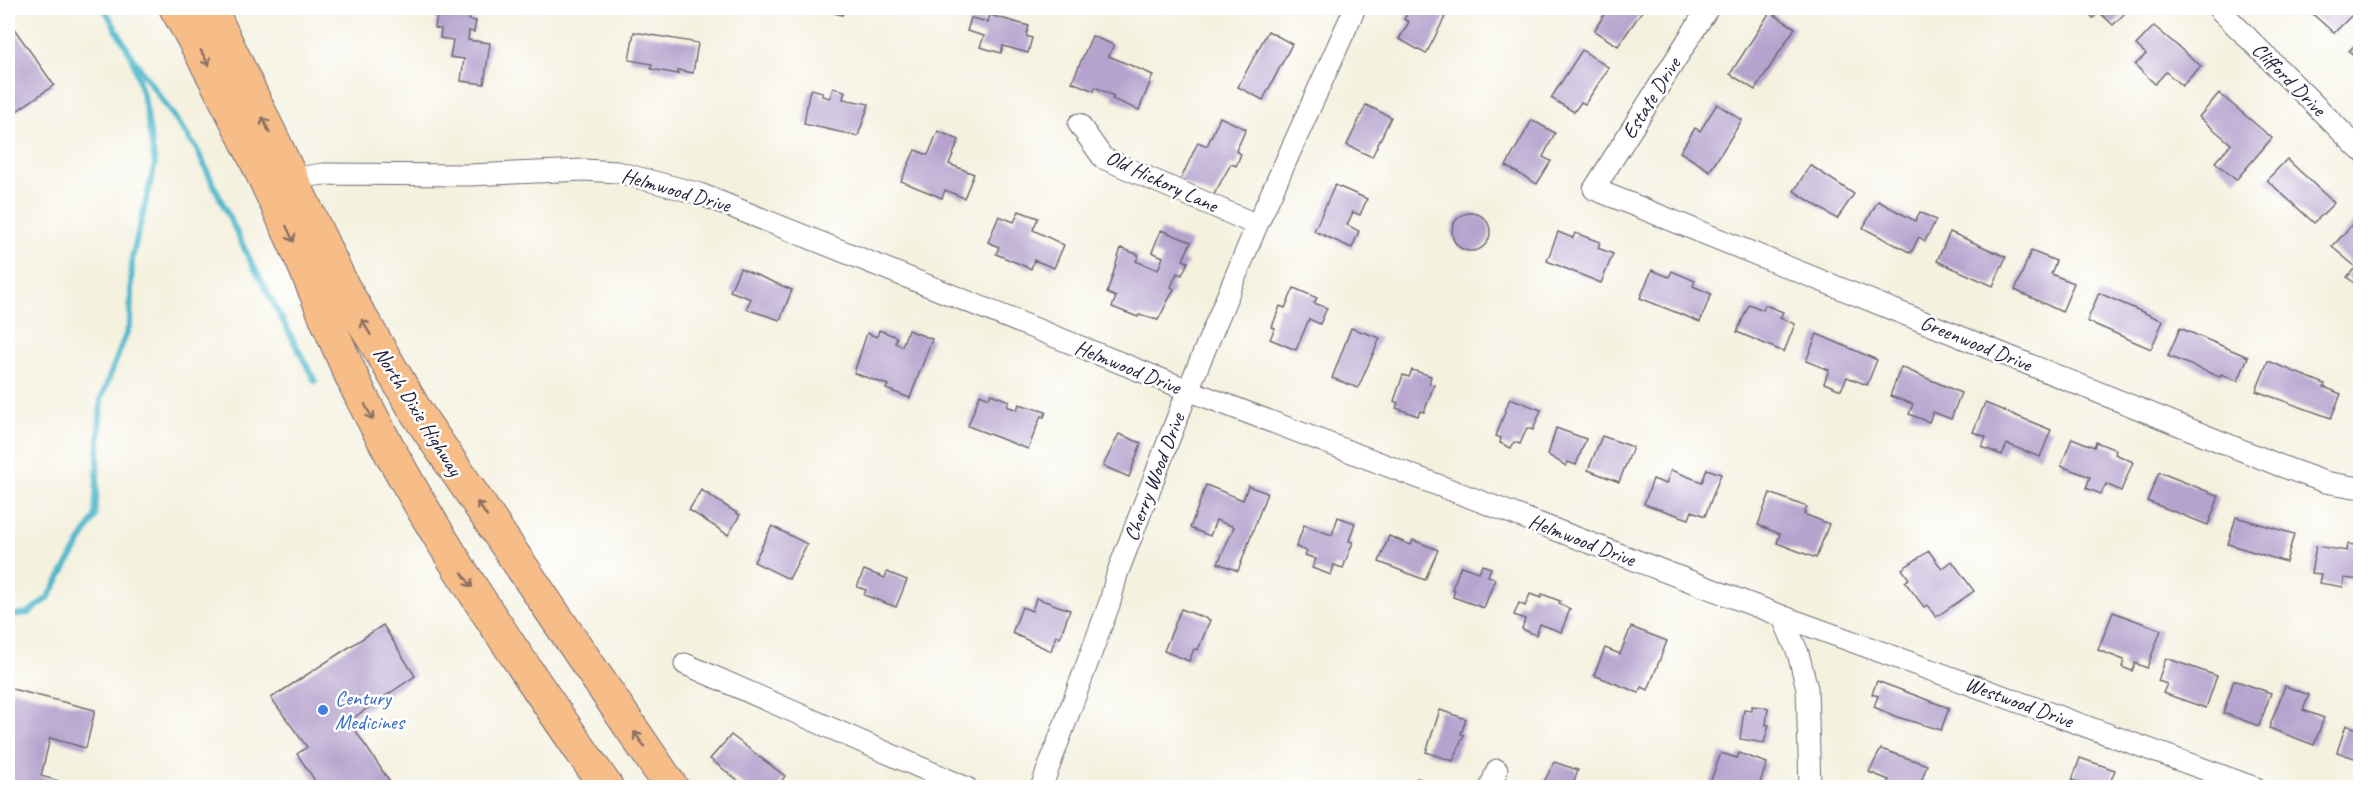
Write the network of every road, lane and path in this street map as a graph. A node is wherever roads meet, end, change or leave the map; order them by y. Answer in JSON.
{"nodes":[{"id":1,"x":176,"y":8,"type":"edge"},
{"id":2,"x":210,"y":8,"type":"edge"},
{"id":3,"x":1355,"y":8,"type":"edge"},
{"id":4,"x":1708,"y":8,"type":"edge"},
{"id":5,"x":2218,"y":8,"type":"edge"},
{"id":6,"x":1079,"y":124,"type":"dead end"},
{"id":7,"x":2361,"y":150,"type":"edge"},
{"id":8,"x":290,"y":179,"type":"junction"},
{"id":9,"x":1594,"y":189,"type":"joint"},
{"id":10,"x":1257,"y":225,"type":"junction"},
{"id":11,"x":1188,"y":390,"type":"junction"},
{"id":12,"x":2361,"y":488,"type":"edge"},
{"id":13,"x":1782,"y":616,"type":"junction"},
{"id":14,"x":685,"y":664,"type":"dead end"},
{"id":15,"x":607,"y":788,"type":"edge"},
{"id":16,"x":672,"y":788,"type":"edge"},
{"id":17,"x":967,"y":788,"type":"edge"},
{"id":18,"x":1041,"y":788,"type":"edge"},
{"id":19,"x":1810,"y":788,"type":"edge"},
{"id":20,"x":2256,"y":788,"type":"edge"}],
"edges":[{"from":1,"to":15,"type":"main road","name":"North Dixie Highway","one_way":true},
{"from":8,"to":2,"type":"main road","name":"North Dixie Highway","one_way":true},
{"from":3,"to":10,"type":"street","name":"Cherry Wood Drive"},
{"from":4,"to":9,"type":"street","name":"Estate Drive"},
{"from":5,"to":7,"type":"street","name":"Clifford Drive"},
{"from":6,"to":10,"type":"street","name":"Old Hickory Lane"},
{"from":8,"to":11,"type":"street","name":"Helmwood Drive"},
{"from":16,"to":8,"type":"main road","name":"North Dixie Highway","one_way":true},
{"from":9,"to":12,"type":"street","name":"Greenwood Drive"},
{"from":10,"to":11,"type":"street","name":"Cherry Wood Drive"},
{"from":11,"to":13,"type":"street","name":"Helmwood Drive"},
{"from":11,"to":18,"type":"street","name":"Cherry Wood Drive"},
{"from":13,"to":19,"type":"street"},
{"from":13,"to":20,"type":"street","name":"Westwood Drive"},
{"from":14,"to":17,"type":"street"}]}
